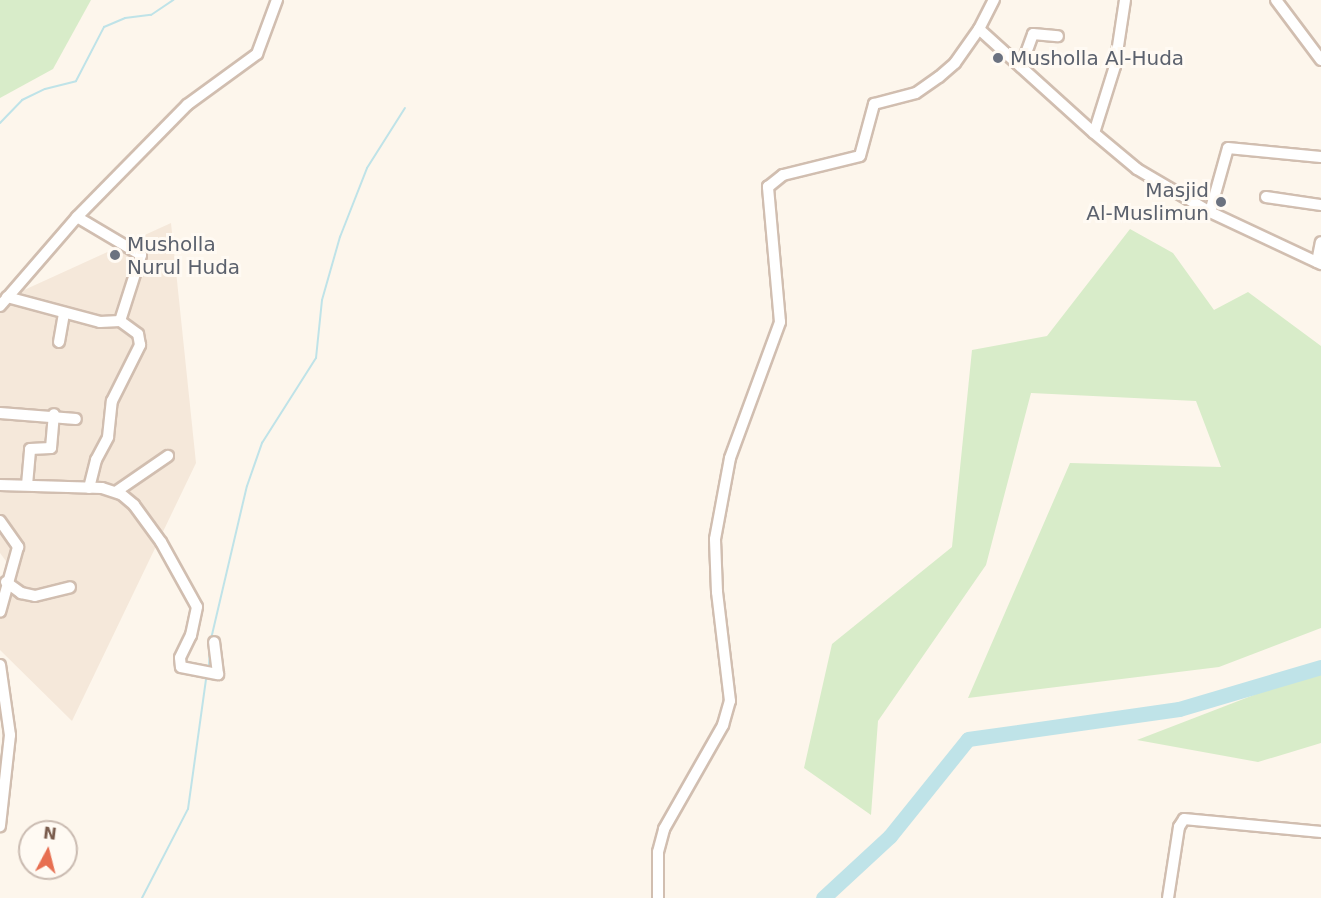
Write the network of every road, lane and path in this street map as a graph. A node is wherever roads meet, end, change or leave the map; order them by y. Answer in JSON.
{"nodes":[{"id":1,"x":277,"y":0,"type":"edge"},
{"id":2,"x":994,"y":0,"type":"edge"},
{"id":3,"x":1125,"y":0,"type":"edge"},
{"id":4,"x":1276,"y":0,"type":"edge"},
{"id":5,"x":979,"y":29,"type":"junction"},
{"id":6,"x":1058,"y":36,"type":"dead end"},
{"id":7,"x":1321,"y":60,"type":"edge"},
{"id":8,"x":1021,"y":66,"type":"junction"},
{"id":9,"x":1094,"y":133,"type":"junction"},
{"id":10,"x":1321,"y":157,"type":"edge"},
{"id":11,"x":1266,"y":197,"type":"dead end"},
{"id":12,"x":1321,"y":205,"type":"edge"},
{"id":13,"x":1210,"y":212,"type":"junction"},
{"id":14,"x":77,"y":217,"type":"junction"},
{"id":15,"x":1321,"y":242,"type":"edge"},
{"id":16,"x":1319,"y":263,"type":"edge"},
{"id":17,"x":4,"y":301,"type":"edge"},
{"id":18,"x":64,"y":313,"type":"junction"},
{"id":19,"x":120,"y":321,"type":"junction"},
{"id":20,"x":59,"y":342,"type":"dead end"},
{"id":21,"x":0,"y":413,"type":"edge"},
{"id":22,"x":54,"y":414,"type":"junction"},
{"id":23,"x":76,"y":418,"type":"dead end"},
{"id":24,"x":168,"y":456,"type":"dead end"},
{"id":25,"x":0,"y":485,"type":"edge"},
{"id":26,"x":27,"y":485,"type":"junction"},
{"id":27,"x":89,"y":488,"type":"junction"},
{"id":28,"x":117,"y":491,"type":"junction"},
{"id":29,"x":0,"y":521,"type":"edge"},
{"id":30,"x":6,"y":582,"type":"junction"},
{"id":31,"x":70,"y":587,"type":"dead end"},
{"id":32,"x":0,"y":612,"type":"edge"},
{"id":33,"x":214,"y":642,"type":"dead end"},
{"id":34,"x":0,"y":665,"type":"edge"},
{"id":35,"x":0,"y":826,"type":"edge"},
{"id":36,"x":1321,"y":832,"type":"edge"},
{"id":37,"x":658,"y":898,"type":"edge"},
{"id":38,"x":1168,"y":898,"type":"edge"}],
"edges":[{"from":1,"to":14,"type":"street"},
{"from":2,"to":5,"type":"street"},
{"from":3,"to":9,"type":"street"},
{"from":4,"to":7,"type":"street"},
{"from":5,"to":8,"type":"street"},
{"from":5,"to":37,"type":"street"},
{"from":6,"to":8,"type":"street"},
{"from":8,"to":9,"type":"street"},
{"from":9,"to":13,"type":"street"},
{"from":10,"to":13,"type":"street"},
{"from":11,"to":12,"type":"street"},
{"from":13,"to":16,"type":"street"},
{"from":14,"to":17,"type":"street"},
{"from":14,"to":19,"type":"street"},
{"from":15,"to":16,"type":"street"},
{"from":17,"to":18,"type":"street"},
{"from":18,"to":19,"type":"street"},
{"from":18,"to":20,"type":"street"},
{"from":19,"to":27,"type":"street"},
{"from":21,"to":22,"type":"street"},
{"from":22,"to":23,"type":"street"},
{"from":22,"to":26,"type":"street"},
{"from":24,"to":28,"type":"street"},
{"from":25,"to":26,"type":"street"},
{"from":26,"to":27,"type":"street"},
{"from":27,"to":28,"type":"street"},
{"from":28,"to":33,"type":"street"},
{"from":29,"to":30,"type":"street"},
{"from":30,"to":31,"type":"street"},
{"from":30,"to":32,"type":"street"},
{"from":34,"to":35,"type":"street"},
{"from":36,"to":38,"type":"street"}]}
